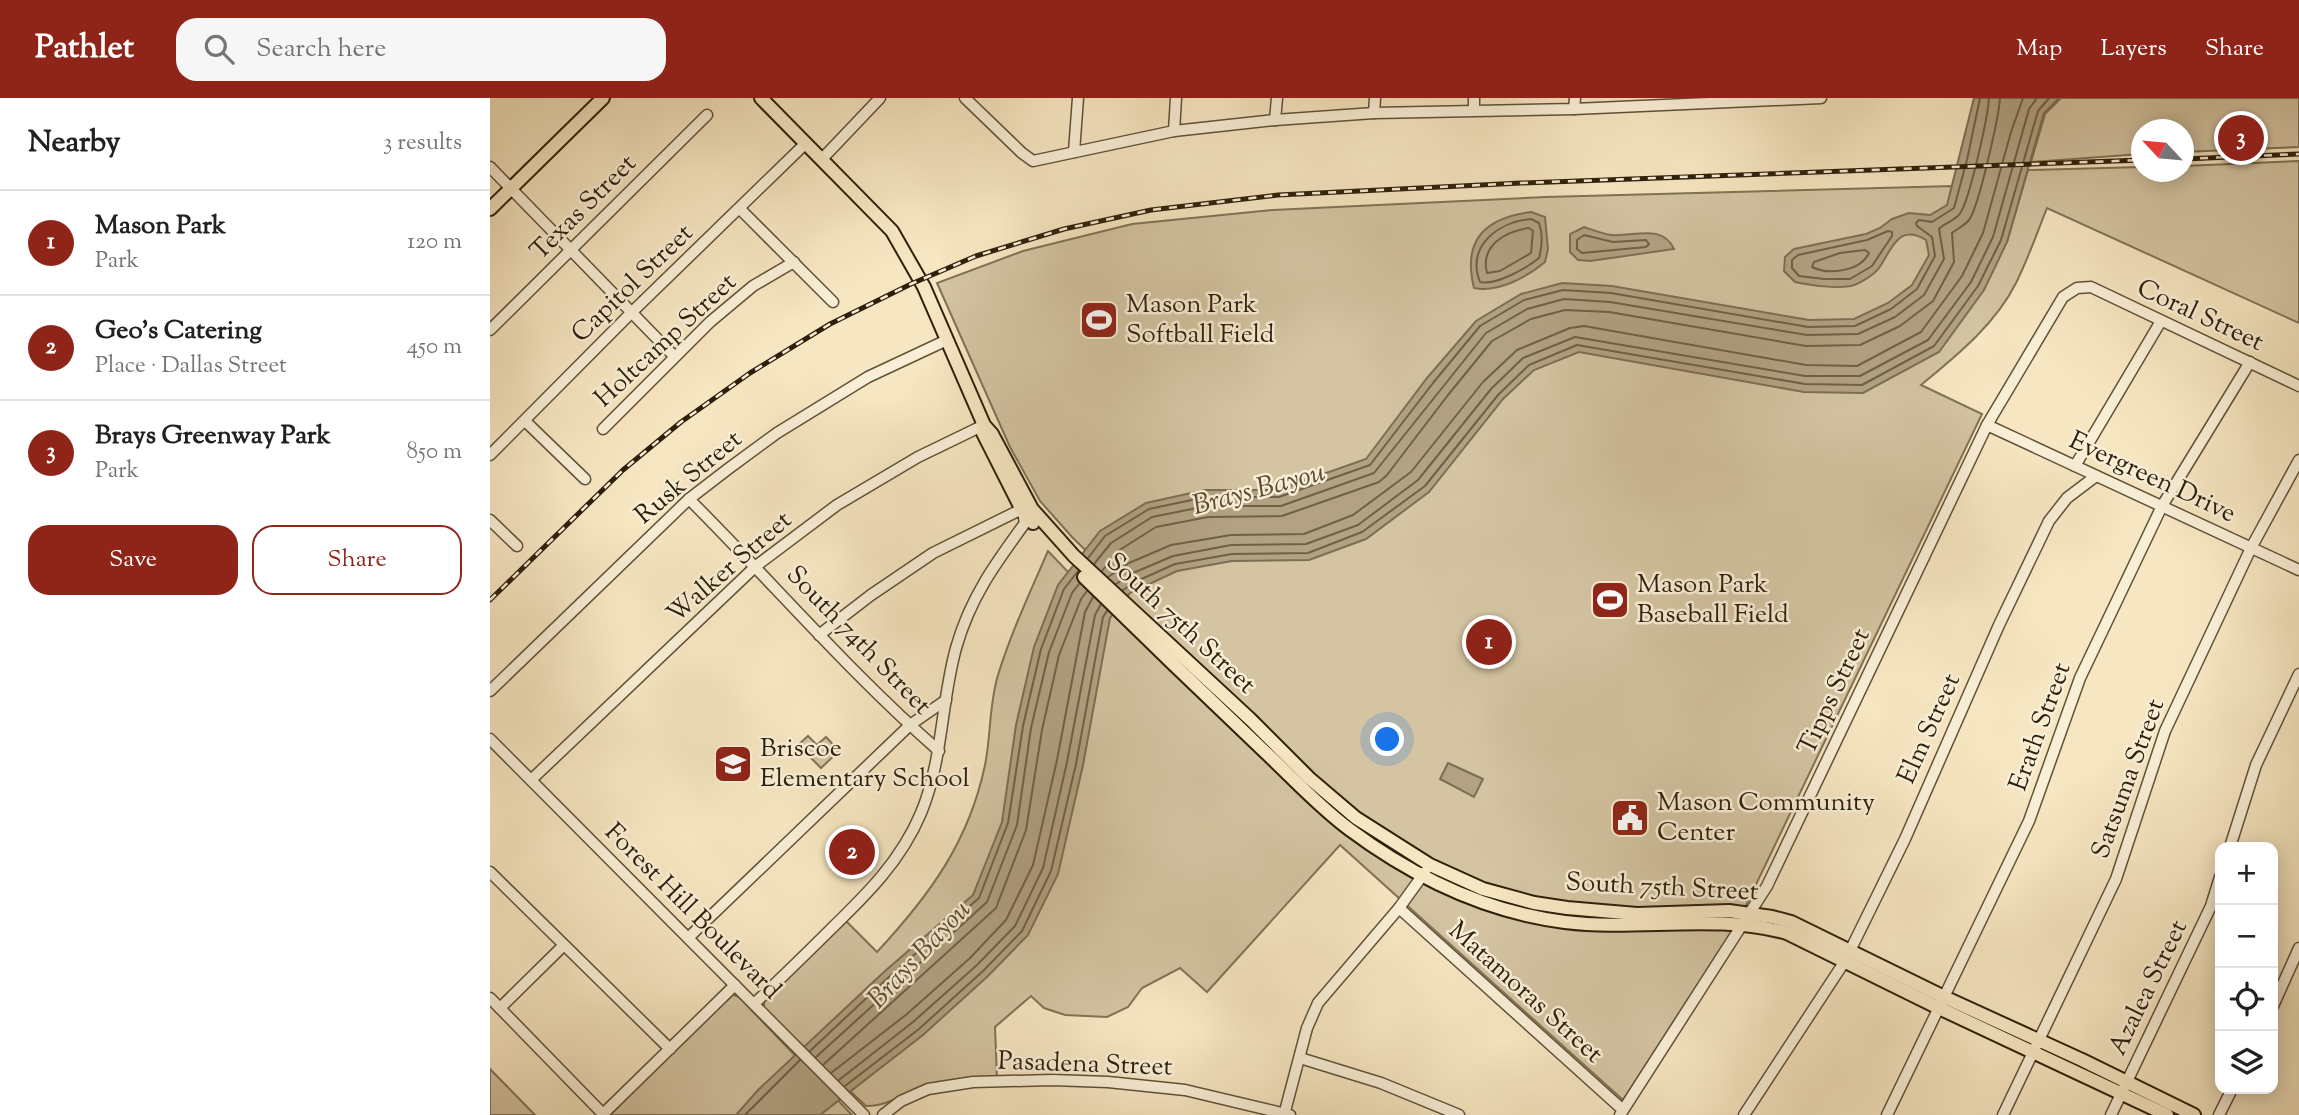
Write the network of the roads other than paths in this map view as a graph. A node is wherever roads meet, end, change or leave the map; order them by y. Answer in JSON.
{"nodes":[{"id":1,"x":603,"y":98,"type":"edge"},
{"id":2,"x":761,"y":98,"type":"edge"},
{"id":3,"x":880,"y":98,"type":"edge"},
{"id":4,"x":965,"y":98,"type":"edge"},
{"id":5,"x":979,"y":98,"type":"edge"},
{"id":6,"x":1078,"y":98,"type":"edge"},
{"id":7,"x":1176,"y":98,"type":"edge"},
{"id":8,"x":1277,"y":98,"type":"edge"},
{"id":9,"x":1375,"y":98,"type":"edge"},
{"id":10,"x":1474,"y":98,"type":"edge"},
{"id":11,"x":1821,"y":98,"type":"edge"},
{"id":12,"x":1772,"y":99,"type":"edge"},
{"id":13,"x":1673,"y":101,"type":"edge"},
{"id":14,"x":1574,"y":103,"type":"edge"},
{"id":15,"x":1474,"y":110,"type":"junction"},
{"id":16,"x":978,"y":112,"type":"junction"},
{"id":17,"x":1374,"y":113,"type":"junction"},
{"id":18,"x":707,"y":115,"type":"dead end"},
{"id":19,"x":1275,"y":120,"type":"junction"},
{"id":20,"x":1174,"y":131,"type":"junction"},
{"id":21,"x":806,"y":143,"type":"junction"},
{"id":22,"x":1074,"y":152,"type":"junction"},
{"id":23,"x":822,"y":159,"type":"junction"},
{"id":24,"x":490,"y":167,"type":"edge"},
{"id":25,"x":512,"y":188,"type":"junction"},
{"id":26,"x":490,"y":209,"type":"edge"},
{"id":27,"x":740,"y":209,"type":"junction"},
{"id":28,"x":571,"y":250,"type":"junction"},
{"id":29,"x":794,"y":262,"type":"junction"},
{"id":30,"x":2082,"y":288,"type":"joint"},
{"id":31,"x":833,"y":302,"type":"dead end"},
{"id":32,"x":632,"y":312,"type":"junction"},
{"id":33,"x":2161,"y":321,"type":"junction"},
{"id":34,"x":490,"y":330,"type":"edge"},
{"id":35,"x":947,"y":340,"type":"junction"},
{"id":36,"x":674,"y":356,"type":"junction"},
{"id":37,"x":2250,"y":362,"type":"junction"},
{"id":38,"x":2299,"y":386,"type":"edge"},
{"id":39,"x":525,"y":421,"type":"junction"},
{"id":40,"x":984,"y":425,"type":"junction"},
{"id":41,"x":1987,"y":425,"type":"junction"},
{"id":42,"x":603,"y":429,"type":"dead end"},
{"id":43,"x":490,"y":455,"type":"edge"},
{"id":44,"x":2299,"y":460,"type":"edge"},
{"id":45,"x":2075,"y":466,"type":"junction"},
{"id":46,"x":2096,"y":476,"type":"junction"},
{"id":47,"x":585,"y":479,"type":"dead end"},
{"id":48,"x":690,"y":499,"type":"junction"},
{"id":49,"x":2162,"y":506,"type":"junction"},
{"id":50,"x":1023,"y":512,"type":"junction"},
{"id":51,"x":490,"y":520,"type":"edge"},
{"id":52,"x":517,"y":546,"type":"dead end"},
{"id":53,"x":2251,"y":548,"type":"junction"},
{"id":54,"x":1061,"y":549,"type":"junction"},
{"id":55,"x":756,"y":566,"type":"junction"},
{"id":56,"x":2299,"y":570,"type":"edge"},
{"id":57,"x":1135,"y":620,"type":"junction"},
{"id":58,"x":819,"y":635,"type":"junction"},
{"id":59,"x":2299,"y":674,"type":"edge"},
{"id":60,"x":490,"y":691,"type":"edge"},
{"id":61,"x":946,"y":700,"type":"junction"},
{"id":62,"x":910,"y":725,"type":"junction"},
{"id":63,"x":490,"y":739,"type":"edge"},
{"id":64,"x":939,"y":751,"type":"junction"},
{"id":65,"x":531,"y":780,"type":"junction"},
{"id":66,"x":2232,"y":842,"type":"edge"},
{"id":67,"x":1430,"y":865,"type":"junction"},
{"id":68,"x":490,"y":872,"type":"edge"},
{"id":69,"x":1422,"y":877,"type":"junction"},
{"id":70,"x":2215,"y":893,"type":"edge"},
{"id":71,"x":1399,"y":908,"type":"junction"},
{"id":72,"x":1750,"y":914,"type":"junction"},
{"id":73,"x":1566,"y":915,"type":"junction"},
{"id":74,"x":1742,"y":926,"type":"junction"},
{"id":75,"x":689,"y":937,"type":"junction"},
{"id":76,"x":563,"y":946,"type":"junction"},
{"id":77,"x":2299,"y":948,"type":"edge"},
{"id":78,"x":1847,"y":955,"type":"junction"},
{"id":79,"x":735,"y":985,"type":"junction"},
{"id":80,"x":2278,"y":995,"type":"edge"},
{"id":81,"x":490,"y":998,"type":"edge"},
{"id":82,"x":1942,"y":1003,"type":"junction"},
{"id":83,"x":754,"y":1004,"type":"junction"},
{"id":84,"x":500,"y":1008,"type":"junction"},
{"id":85,"x":2036,"y":1046,"type":"junction"},
{"id":86,"x":670,"y":1049,"type":"junction"},
{"id":87,"x":1300,"y":1058,"type":"junction"},
{"id":88,"x":2124,"y":1087,"type":"junction"},
{"id":89,"x":2230,"y":1094,"type":"edge"},
{"id":90,"x":1621,"y":1113,"type":"edge"},
{"id":91,"x":603,"y":1114,"type":"edge"},
{"id":92,"x":1286,"y":1114,"type":"edge"},
{"id":93,"x":864,"y":1115,"type":"edge"},
{"id":94,"x":883,"y":1115,"type":"edge"},
{"id":95,"x":1459,"y":1115,"type":"edge"},
{"id":96,"x":1744,"y":1115,"type":"edge"},
{"id":97,"x":1887,"y":1115,"type":"edge"},
{"id":98,"x":2003,"y":1115,"type":"edge"},
{"id":99,"x":2111,"y":1115,"type":"edge"},
{"id":100,"x":2167,"y":1115,"type":"edge"},
{"id":101,"x":2194,"y":1115,"type":"edge"},
{"id":102,"x":2219,"y":1115,"type":"edge"}],
"edges":[{"from":1,"to":25,"type":"main road"},
{"from":2,"to":21,"type":"main road","name":"South 75th Street"},
{"from":3,"to":23,"type":"street"},
{"from":4,"to":16,"type":"street"},
{"from":5,"to":16,"type":"street"},
{"from":6,"to":22,"type":"street"},
{"from":7,"to":20,"type":"street"},
{"from":8,"to":19,"type":"street"},
{"from":9,"to":17,"type":"street"},
{"from":10,"to":15,"type":"street"},
{"from":11,"to":12,"type":"street"},
{"from":12,"to":13,"type":"street"},
{"from":13,"to":14,"type":"street"},
{"from":14,"to":15,"type":"street"},
{"from":15,"to":17,"type":"street"},
{"from":16,"to":22,"type":"street"},
{"from":17,"to":19,"type":"street"},
{"from":18,"to":28,"type":"street","name":"Texas Street"},
{"from":19,"to":20,"type":"street"},
{"from":20,"to":22,"type":"street"},
{"from":21,"to":23,"type":"main road","name":"South 75th Street"},
{"from":21,"to":27,"type":"street","name":"Capitol Street"},
{"from":23,"to":35,"type":"main road","name":"South 75th Street"},
{"from":24,"to":25,"type":"street"},
{"from":25,"to":26,"type":"main road"},
{"from":25,"to":28,"type":"street"},
{"from":27,"to":29,"type":"street"},
{"from":27,"to":32,"type":"street","name":"Capitol Street"},
{"from":28,"to":32,"type":"street"},
{"from":28,"to":34,"type":"street","name":"Texas Street"},
{"from":29,"to":31,"type":"street"},
{"from":29,"to":36,"type":"street","name":"Holtcamp Street"},
{"from":30,"to":33,"type":"street","name":"Coral Street"},
{"from":30,"to":41,"type":"street","name":"Tipps Street"},
{"from":32,"to":36,"type":"street"},
{"from":32,"to":39,"type":"street","name":"Capitol Street"},
{"from":33,"to":37,"type":"street","name":"Coral Street"},
{"from":33,"to":45,"type":"street"},
{"from":35,"to":40,"type":"main road","name":"South 75th Street"},
{"from":35,"to":48,"type":"street","name":"Rusk Street"},
{"from":36,"to":42,"type":"street","name":"Holtcamp Street"},
{"from":37,"to":38,"type":"street","name":"Coral Street"},
{"from":37,"to":49,"type":"street","name":"Erath Street"},
{"from":39,"to":43,"type":"street","name":"Capitol Street"},
{"from":39,"to":47,"type":"street"},
{"from":40,"to":50,"type":"main road","name":"South 75th Street"},
{"from":40,"to":54,"type":"main road","name":"South 75th Street"},
{"from":40,"to":55,"type":"street","name":"Walker Street"},
{"from":41,"to":45,"type":"street","name":"Evergreen Drive"},
{"from":41,"to":72,"type":"street","name":"Tipps Street"},
{"from":44,"to":53,"type":"street","name":"Satsuma Street"},
{"from":45,"to":46,"type":"street","name":"Evergreen Drive"},
{"from":46,"to":49,"type":"street","name":"Evergreen Drive"},
{"from":46,"to":78,"type":"street","name":"Elm Street"},
{"from":48,"to":55,"type":"street","name":"South 74th Street"},
{"from":48,"to":60,"type":"street","name":"Rusk Street"},
{"from":49,"to":53,"type":"street","name":"Evergreen Drive"},
{"from":49,"to":82,"type":"street","name":"Erath Street"},
{"from":50,"to":54,"type":"main road","name":"South 75th Street"},
{"from":50,"to":58,"type":"street"},
{"from":50,"to":61,"type":"street"},
{"from":51,"to":52,"type":"street"},
{"from":53,"to":56,"type":"street","name":"Evergreen Drive"},
{"from":53,"to":85,"type":"street","name":"Satsuma Street"},
{"from":54,"to":57,"type":"main road","name":"South 75th Street"},
{"from":55,"to":58,"type":"street","name":"South 74th Street"},
{"from":55,"to":65,"type":"street","name":"Walker Street"},
{"from":57,"to":67,"type":"main road","name":"South 75th Street"},
{"from":57,"to":69,"type":"main road","name":"South 75th Street"},
{"from":58,"to":62,"type":"street","name":"South 74th Street"},
{"from":59,"to":66,"type":"street"},
{"from":61,"to":62,"type":"street"},
{"from":61,"to":64,"type":"street"},
{"from":62,"to":64,"type":"street","name":"South 74th Street"},
{"from":62,"to":75,"type":"street"},
{"from":63,"to":65,"type":"street","name":"Forest Hill Boulevard"},
{"from":64,"to":83,"type":"street"},
{"from":65,"to":75,"type":"street","name":"Forest Hill Boulevard"},
{"from":67,"to":69,"type":"street"},
{"from":67,"to":73,"type":"main road","name":"South 75th Street"},
{"from":68,"to":76,"type":"street"},
{"from":69,"to":71,"type":"street"},
{"from":69,"to":73,"type":"main road","name":"South 75th Street"},
{"from":70,"to":88,"type":"street","name":"Azalea Street"},
{"from":71,"to":87,"type":"street"},
{"from":71,"to":90,"type":"street","name":"Matamoras Street"},
{"from":72,"to":73,"type":"main road","name":"South 75th Street"},
{"from":72,"to":74,"type":"street","name":"Tipps Street"},
{"from":72,"to":78,"type":"main road","name":"South 75th Street"},
{"from":73,"to":74,"type":"main road","name":"South 75th Street"},
{"from":74,"to":78,"type":"main road","name":"South 75th Street"},
{"from":74,"to":90,"type":"street","name":"Tipps Street"},
{"from":75,"to":79,"type":"street","name":"Forest Hill Boulevard"},
{"from":76,"to":84,"type":"street"},
{"from":76,"to":86,"type":"street"},
{"from":77,"to":80,"type":"street"},
{"from":78,"to":82,"type":"main road","name":"South 75th Street"},
{"from":78,"to":96,"type":"street","name":"Elm Street"},
{"from":79,"to":83,"type":"street","name":"Forest Hill Boulevard"},
{"from":79,"to":86,"type":"street"},
{"from":81,"to":84,"type":"street"},
{"from":82,"to":85,"type":"main road","name":"South 75th Street"},
{"from":82,"to":97,"type":"street","name":"Erath Street"},
{"from":83,"to":93,"type":"street","name":"Forest Hill Boulevard"},
{"from":84,"to":91,"type":"street"},
{"from":85,"to":88,"type":"main road","name":"South 75th Street"},
{"from":85,"to":98,"type":"street","name":"Satsuma Street"},
{"from":86,"to":91,"type":"street"},
{"from":87,"to":92,"type":"street"},
{"from":87,"to":95,"type":"street"},
{"from":88,"to":99,"type":"street","name":"Azalea Street"},
{"from":88,"to":100,"type":"main road","name":"South 75th Street"},
{"from":88,"to":101,"type":"main road","name":"South 75th Street"},
{"from":89,"to":102,"type":"street"},
{"from":92,"to":94,"type":"street","name":"Pasadena Street"}]}
